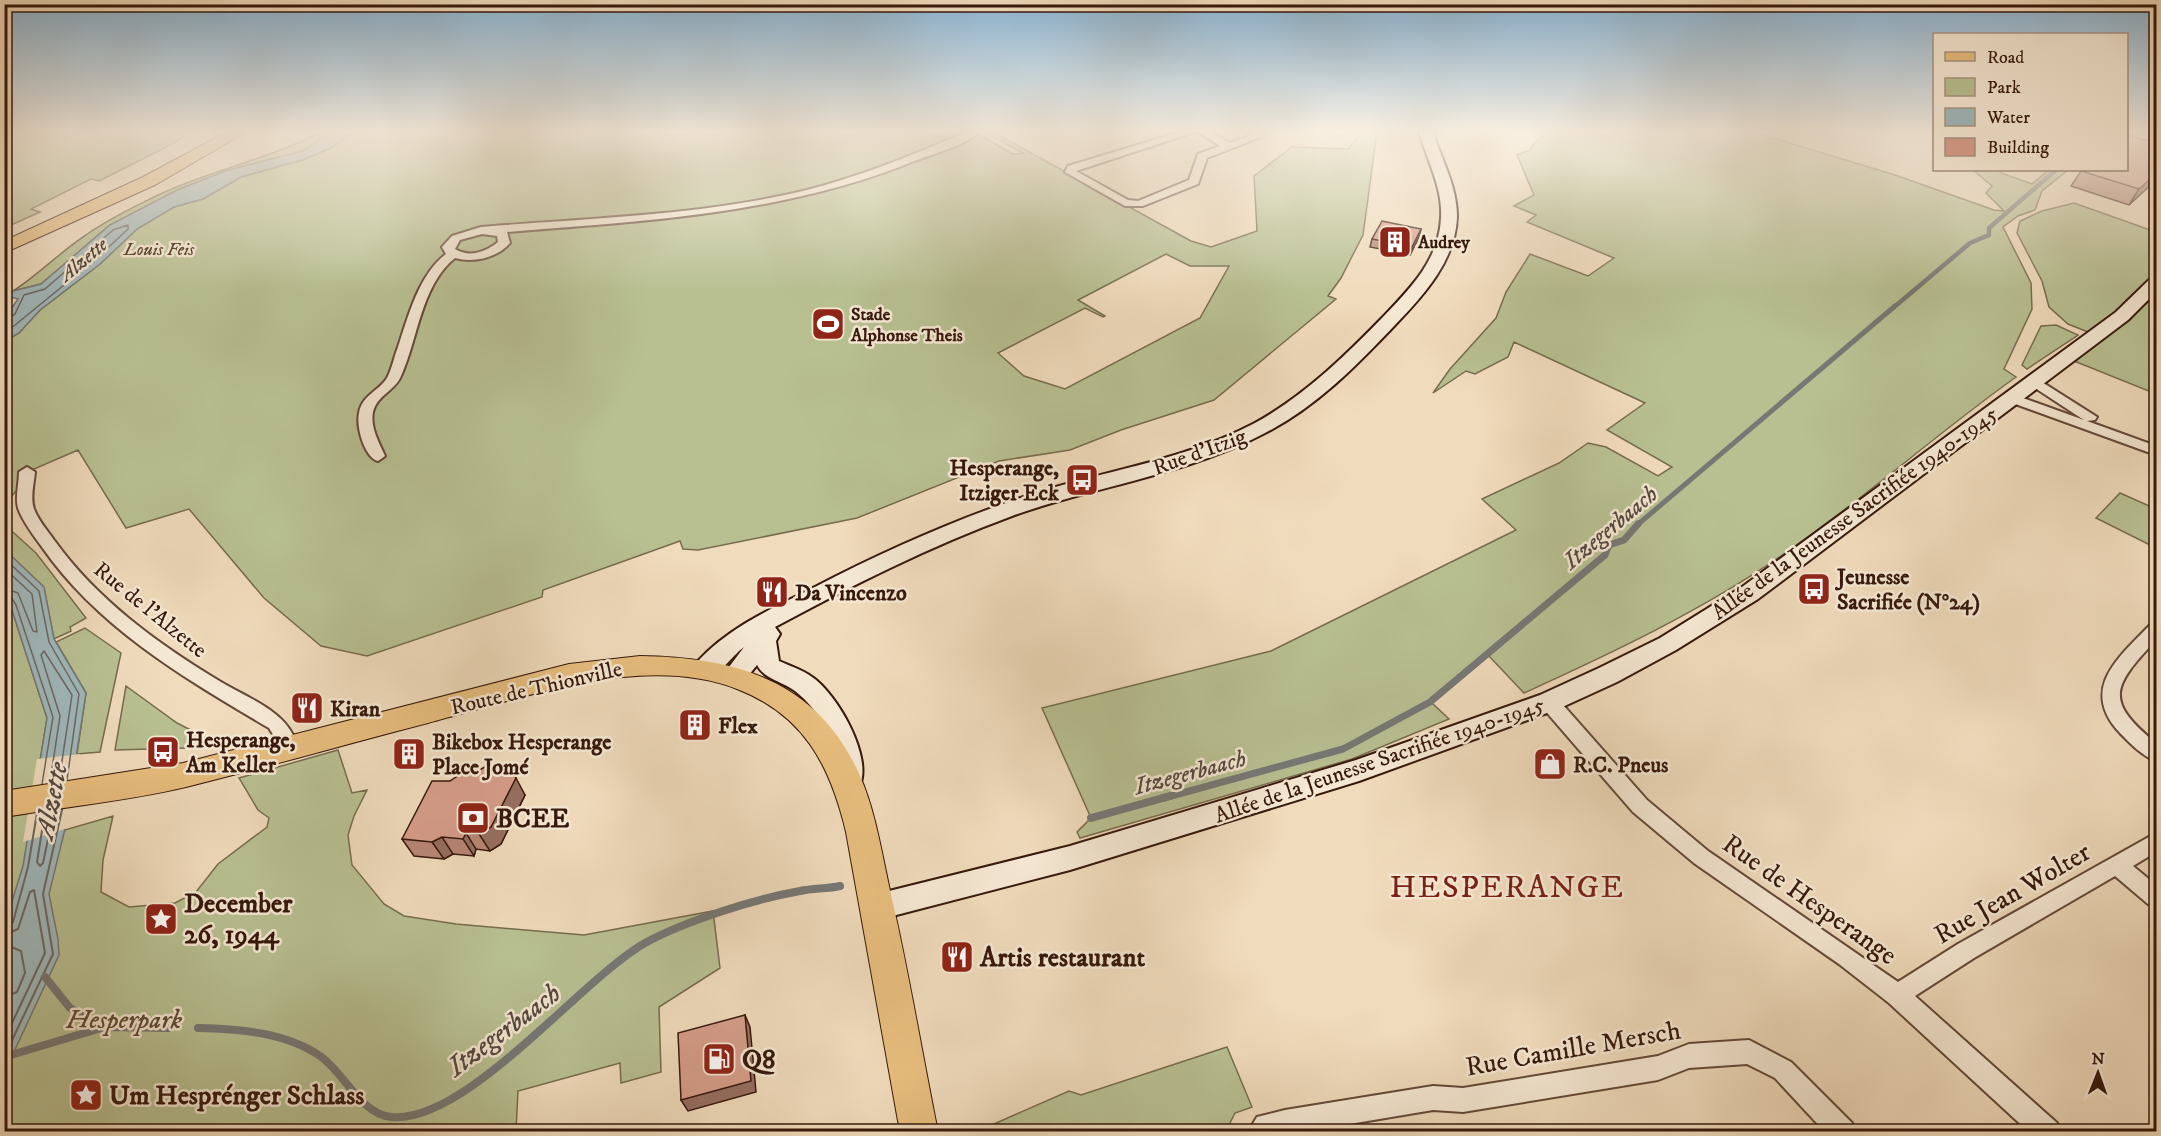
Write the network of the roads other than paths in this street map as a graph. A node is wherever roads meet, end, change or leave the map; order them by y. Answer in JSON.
{"nodes":[{"id":1,"x":140,"y":185,"type":"edge"},
{"id":2,"x":831,"y":185,"type":"edge"},
{"id":3,"x":1093,"y":185,"type":"edge"},
{"id":4,"x":1186,"y":185,"type":"edge"},
{"id":5,"x":1444,"y":185,"type":"edge"},
{"id":6,"x":563,"y":224,"type":"junction"},
{"id":7,"x":481,"y":230,"type":"junction"},
{"id":8,"x":504,"y":243,"type":"junction"},
{"id":9,"x":4,"y":248,"type":"edge"},
{"id":10,"x":453,"y":254,"type":"junction"},
{"id":11,"x":2157,"y":283,"type":"edge"},
{"id":12,"x":2034,"y":381,"type":"junction"},
{"id":13,"x":2012,"y":398,"type":"junction"},
{"id":14,"x":2116,"y":434,"type":"junction"},
{"id":15,"x":2157,"y":451,"type":"edge"},
{"id":16,"x":378,"y":456,"type":"dead end"},
{"id":17,"x":27,"y":472,"type":"dead end"},
{"id":18,"x":785,"y":612,"type":"junction"},
{"id":19,"x":2157,"y":630,"type":"edge"},
{"id":20,"x":764,"y":639,"type":"junction"},
{"id":21,"x":706,"y":669,"type":"junction"},
{"id":22,"x":735,"y":675,"type":"junction"},
{"id":23,"x":1549,"y":702,"type":"junction"},
{"id":24,"x":282,"y":750,"type":"junction"},
{"id":25,"x":2157,"y":753,"type":"edge"},
{"id":26,"x":852,"y":795,"type":"junction"},
{"id":27,"x":4,"y":804,"type":"edge"},
{"id":28,"x":2157,"y":842,"type":"edge"},
{"id":29,"x":2116,"y":865,"type":"junction"},
{"id":30,"x":2157,"y":897,"type":"edge"},
{"id":31,"x":877,"y":908,"type":"junction"},
{"id":32,"x":1897,"y":995,"type":"junction"},
{"id":33,"x":1287,"y":1127,"type":"edge"},
{"id":34,"x":919,"y":1131,"type":"edge"},
{"id":35,"x":1260,"y":1131,"type":"edge"},
{"id":36,"x":1843,"y":1131,"type":"edge"},
{"id":37,"x":2048,"y":1131,"type":"edge"}],
"edges":[{"from":1,"to":9,"type":"main road"},
{"from":2,"to":6,"type":"street"},
{"from":3,"to":4,"type":"street"},
{"from":5,"to":18,"type":"main road","name":"Rue d'Itzig"},
{"from":6,"to":7,"type":"street"},
{"from":6,"to":8,"type":"street"},
{"from":7,"to":8,"type":"street"},
{"from":7,"to":10,"type":"street"},
{"from":8,"to":10,"type":"street"},
{"from":10,"to":16,"type":"street"},
{"from":11,"to":12,"type":"main road","name":"Allée de la Jeunesse Sacrifiée 1940-1945"},
{"from":12,"to":13,"type":"main road","name":"Allée de la Jeunesse Sacrifiée 1940-1945"},
{"from":12,"to":14,"type":"street"},
{"from":13,"to":14,"type":"street"},
{"from":13,"to":23,"type":"main road","name":"Allée de la Jeunesse Sacrifiée 1940-1945"},
{"from":14,"to":15,"type":"street"},
{"from":17,"to":24,"type":"street","name":"Rue de l'Alzette"},
{"from":18,"to":20,"type":"main road","name":"Rue d'Itzig"},
{"from":18,"to":21,"type":"main road","name":"Rue d'Itzig"},
{"from":19,"to":25,"type":"street"},
{"from":20,"to":22,"type":"main road","name":"Rue d'Itzig"},
{"from":20,"to":26,"type":"main road"},
{"from":21,"to":22,"type":"main road","name":"Route de Thionville"},
{"from":21,"to":24,"type":"main road","name":"Route de Thionville"},
{"from":22,"to":26,"type":"main road","name":"Route de Thionville"},
{"from":23,"to":31,"type":"main road","name":"Allée de la Jeunesse Sacrifiée 1940-1945"},
{"from":23,"to":32,"type":"street","name":"Rue de Hesperange"},
{"from":24,"to":27,"type":"main road","name":"Route de Thionville"},
{"from":26,"to":31,"type":"main road","name":"Route de Thionville"},
{"from":28,"to":29,"type":"street","name":"Rue Jean Wolter"},
{"from":29,"to":30,"type":"street"},
{"from":29,"to":32,"type":"street","name":"Rue Jean Wolter"},
{"from":31,"to":34,"type":"main road","name":"Route de Thionville"},
{"from":32,"to":37,"type":"street","name":"Rue de Hesperange"},
{"from":33,"to":35,"type":"street","name":"Rue Camille Mersch"},
{"from":33,"to":36,"type":"street","name":"Rue Camille Mersch"}]}
